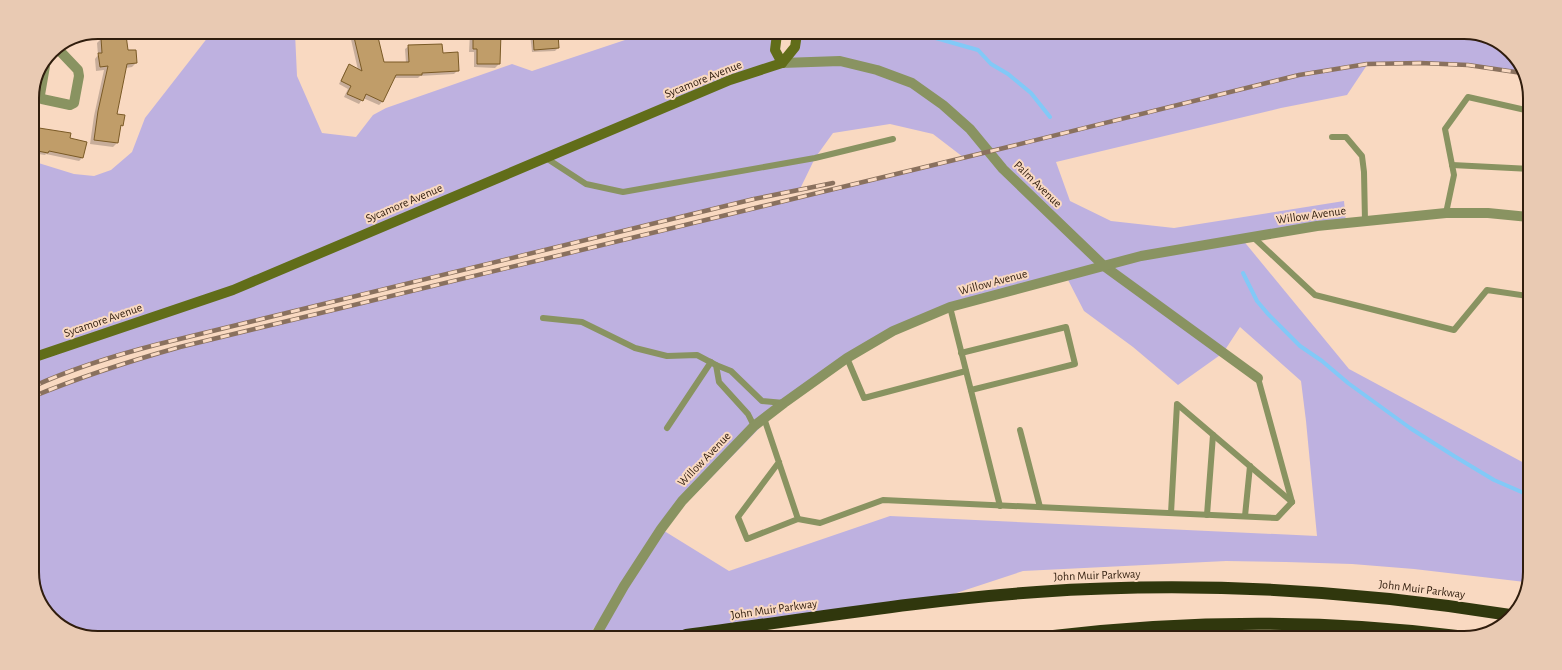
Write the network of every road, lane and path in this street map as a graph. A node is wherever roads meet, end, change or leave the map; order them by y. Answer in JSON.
{"nodes":[{"id":1,"x":776,"y":39,"type":"edge"},
{"id":2,"x":796,"y":39,"type":"edge"},
{"id":3,"x":61,"y":52,"type":"edge"},
{"id":4,"x":782,"y":63,"type":"junction"},
{"id":5,"x":43,"y":77,"type":"edge"},
{"id":6,"x":1523,"y":110,"type":"edge"},
{"id":7,"x":1332,"y":137,"type":"dead end"},
{"id":8,"x":893,"y":139,"type":"dead end"},
{"id":9,"x":546,"y":158,"type":"junction"},
{"id":10,"x":1452,"y":165,"type":"junction"},
{"id":11,"x":1523,"y":169,"type":"edge"},
{"id":12,"x":1446,"y":213,"type":"junction"},
{"id":13,"x":1523,"y":216,"type":"edge"},
{"id":14,"x":1365,"y":221,"type":"junction"},
{"id":15,"x":1253,"y":237,"type":"junction"},
{"id":16,"x":1104,"y":266,"type":"junction"},
{"id":17,"x":1523,"y":295,"type":"edge"},
{"id":18,"x":950,"y":307,"type":"junction"},
{"id":19,"x":544,"y":318,"type":"dead end"},
{"id":20,"x":961,"y":353,"type":"junction"},
{"id":21,"x":39,"y":356,"type":"edge"},
{"id":22,"x":847,"y":358,"type":"junction"},
{"id":23,"x":713,"y":364,"type":"junction"},
{"id":24,"x":966,"y":371,"type":"junction"},
{"id":25,"x":1258,"y":378,"type":"joint"},
{"id":26,"x":971,"y":390,"type":"junction"},
{"id":27,"x":784,"y":402,"type":"junction"},
{"id":28,"x":764,"y":418,"type":"junction"},
{"id":29,"x":754,"y":426,"type":"junction"},
{"id":30,"x":667,"y":428,"type":"dead end"},
{"id":31,"x":1020,"y":430,"type":"dead end"},
{"id":32,"x":1213,"y":435,"type":"junction"},
{"id":33,"x":779,"y":462,"type":"junction"},
{"id":34,"x":1250,"y":466,"type":"junction"},
{"id":35,"x":1292,"y":502,"type":"junction"},
{"id":36,"x":1000,"y":506,"type":"junction"},
{"id":37,"x":1040,"y":507,"type":"junction"},
{"id":38,"x":1171,"y":513,"type":"junction"},
{"id":39,"x":1207,"y":515,"type":"junction"},
{"id":40,"x":1245,"y":516,"type":"junction"},
{"id":41,"x":798,"y":519,"type":"junction"},
{"id":42,"x":1505,"y":614,"type":"edge"},
{"id":43,"x":598,"y":631,"type":"edge"},
{"id":44,"x":715,"y":631,"type":"edge"},
{"id":45,"x":1104,"y":631,"type":"edge"},
{"id":46,"x":1406,"y":631,"type":"edge"}],
"edges":[{"from":1,"to":4,"type":"main road"},
{"from":2,"to":4,"type":"main road"},
{"from":3,"to":5,"type":"street"},
{"from":4,"to":9,"type":"main road","name":"Sycamore Avenue"},
{"from":4,"to":16,"type":"street","name":"Palm Avenue"},
{"from":6,"to":10,"type":"lane"},
{"from":7,"to":14,"type":"lane"},
{"from":8,"to":9,"type":"lane"},
{"from":9,"to":21,"type":"main road","name":"Sycamore Avenue"},
{"from":10,"to":11,"type":"lane"},
{"from":10,"to":12,"type":"lane"},
{"from":12,"to":13,"type":"street","name":"Willow Avenue"},
{"from":12,"to":14,"type":"street","name":"Willow Avenue"},
{"from":14,"to":15,"type":"street","name":"Willow Avenue"},
{"from":15,"to":16,"type":"street","name":"Willow Avenue"},
{"from":15,"to":17,"type":"lane"},
{"from":16,"to":18,"type":"street","name":"Willow Avenue"},
{"from":16,"to":25,"type":"street","name":"Palm Avenue"},
{"from":18,"to":20,"type":"lane"},
{"from":18,"to":22,"type":"street","name":"Willow Avenue"},
{"from":19,"to":23,"type":"lane"},
{"from":20,"to":24,"type":"lane"},
{"from":20,"to":26,"type":"lane"},
{"from":22,"to":24,"type":"lane"},
{"from":22,"to":27,"type":"street","name":"Willow Avenue"},
{"from":23,"to":27,"type":"lane"},
{"from":23,"to":29,"type":"lane"},
{"from":23,"to":30,"type":"lane"},
{"from":24,"to":26,"type":"lane"},
{"from":25,"to":35,"type":"lane"},
{"from":26,"to":36,"type":"lane"},
{"from":27,"to":28,"type":"street","name":"Willow Avenue"},
{"from":28,"to":29,"type":"street","name":"Willow Avenue"},
{"from":28,"to":33,"type":"lane"},
{"from":29,"to":43,"type":"street","name":"Willow Avenue"},
{"from":31,"to":37,"type":"lane"},
{"from":32,"to":34,"type":"lane"},
{"from":32,"to":38,"type":"lane"},
{"from":32,"to":39,"type":"lane"},
{"from":33,"to":41,"type":"lane"},
{"from":33,"to":41,"type":"lane"},
{"from":34,"to":35,"type":"lane"},
{"from":34,"to":40,"type":"lane"},
{"from":35,"to":40,"type":"lane"},
{"from":36,"to":37,"type":"lane"},
{"from":36,"to":41,"type":"lane"},
{"from":37,"to":38,"type":"lane"},
{"from":38,"to":39,"type":"lane"},
{"from":39,"to":40,"type":"lane"},
{"from":42,"to":44,"type":"highway","name":"John Muir Parkway"},
{"from":45,"to":46,"type":"highway"}]}
